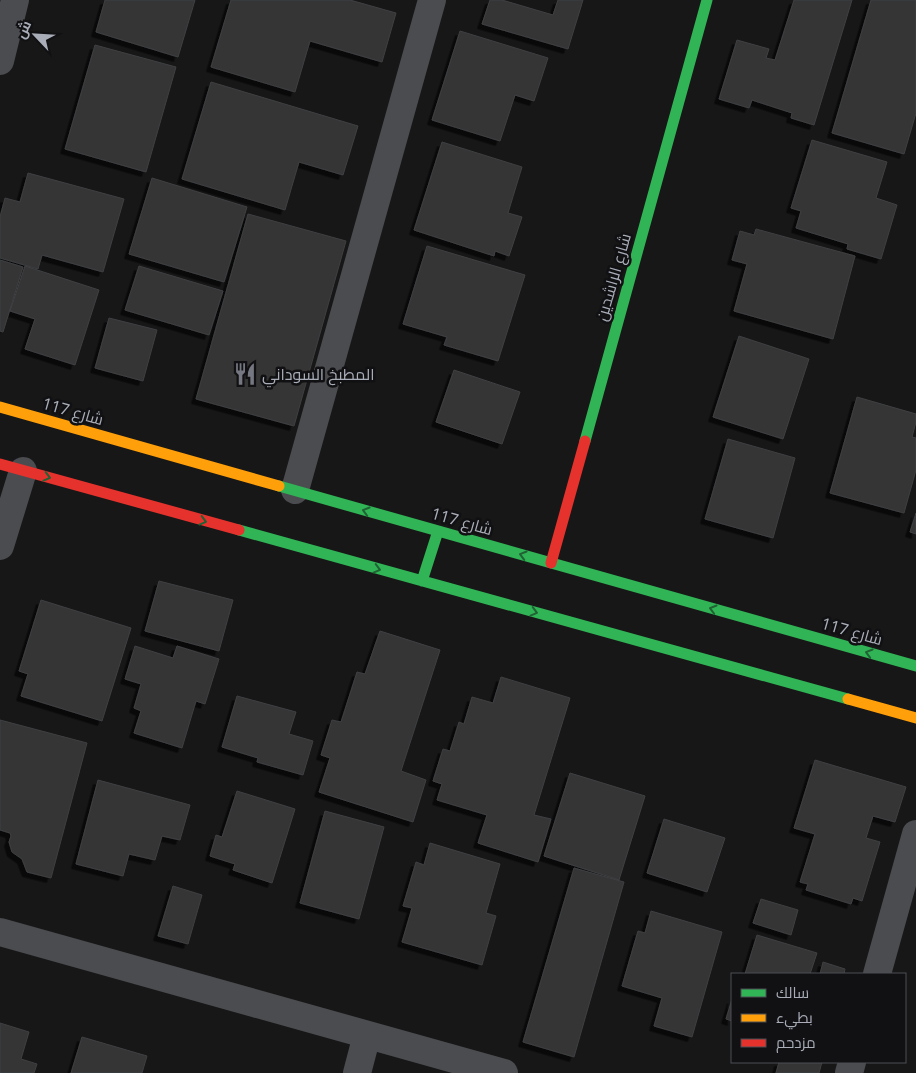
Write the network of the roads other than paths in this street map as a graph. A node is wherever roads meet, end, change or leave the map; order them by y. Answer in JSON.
{"nodes":[{"id":1,"x":432,"y":0,"type":"edge"},
{"id":2,"x":707,"y":0,"type":"edge"},
{"id":3,"x":9,"y":13,"type":"edge"},
{"id":4,"x":0,"y":60,"type":"edge"},
{"id":5,"x":0,"y":407,"type":"edge"},
{"id":6,"x":12,"y":467,"type":"edge"},
{"id":7,"x":295,"y":490,"type":"junction"},
{"id":8,"x":438,"y":531,"type":"junction"},
{"id":9,"x":0,"y":546,"type":"edge"},
{"id":10,"x":551,"y":563,"type":"junction"},
{"id":11,"x":422,"y":581,"type":"junction"},
{"id":12,"x":916,"y":666,"type":"edge"},
{"id":13,"x":916,"y":718,"type":"edge"},
{"id":14,"x":916,"y":834,"type":"edge"},
{"id":15,"x":0,"y":932,"type":"edge"},
{"id":16,"x":876,"y":973,"type":"edge"},
{"id":17,"x":367,"y":1035,"type":"junction"},
{"id":18,"x":356,"y":1073,"type":"edge"},
{"id":19,"x":504,"y":1073,"type":"edge"}],
"edges":[{"from":1,"to":7,"type":"street"},
{"from":2,"to":10,"type":"street","name":"شارع الراشدين"},
{"from":3,"to":4,"type":"street"},
{"from":5,"to":7,"type":"street","name":"شارع 117"},
{"from":6,"to":9,"type":"street"},
{"from":6,"to":11,"type":"street","one_way":true},
{"from":8,"to":7,"type":"street","name":"شارع 117","one_way":true},
{"from":10,"to":8,"type":"street","name":"شارع 117","one_way":true},
{"from":8,"to":11,"type":"street"},
{"from":12,"to":10,"type":"street","name":"شارع 117","one_way":true},
{"from":11,"to":13,"type":"street","one_way":true},
{"from":14,"to":16,"type":"street"},
{"from":15,"to":17,"type":"street"},
{"from":17,"to":18,"type":"street"},
{"from":17,"to":19,"type":"street"}]}
